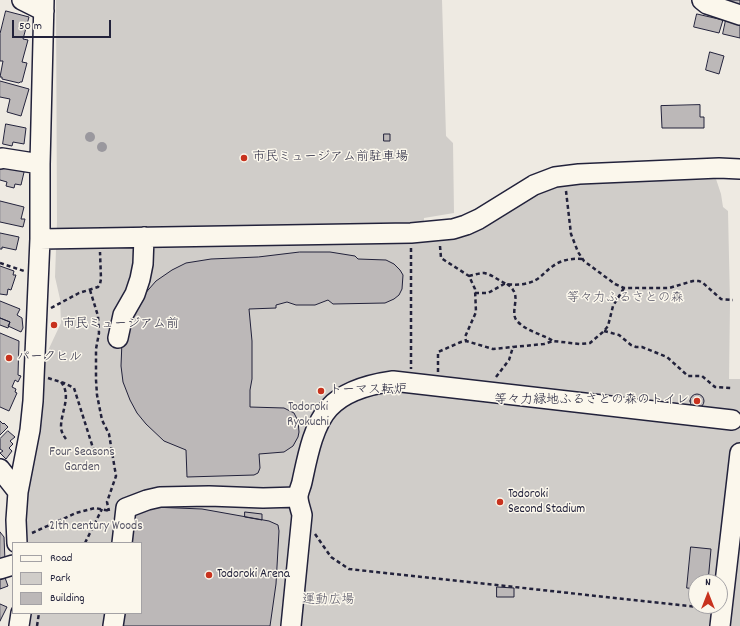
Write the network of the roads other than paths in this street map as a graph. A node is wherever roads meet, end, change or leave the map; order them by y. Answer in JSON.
{"nodes":[{"id":1,"x":22,"y":0,"type":"edge"},
{"id":2,"x":702,"y":0,"type":"edge"},
{"id":3,"x":44,"y":6,"type":"edge"},
{"id":4,"x":740,"y":15,"type":"edge"},
{"id":5,"x":0,"y":159,"type":"edge"},
{"id":6,"x":40,"y":164,"type":"junction"},
{"id":7,"x":740,"y":169,"type":"edge"},
{"id":8,"x":144,"y":237,"type":"junction"},
{"id":9,"x":40,"y":239,"type":"junction"},
{"id":10,"x":118,"y":338,"type":"dead end"},
{"id":11,"x":732,"y":420,"type":"dead end"},
{"id":12,"x":740,"y":453,"type":"edge"},
{"id":13,"x":0,"y":469,"type":"edge"},
{"id":14,"x":18,"y":492,"type":"junction"},
{"id":15,"x":300,"y":506,"type":"junction"},
{"id":16,"x":17,"y":540,"type":"edge"},
{"id":17,"x":122,"y":542,"type":"edge"},
{"id":18,"x":12,"y":565,"type":"edge"},
{"id":19,"x":0,"y":568,"type":"edge"},
{"id":20,"x":21,"y":614,"type":"edge"},
{"id":21,"x":114,"y":614,"type":"edge"},
{"id":22,"x":19,"y":626,"type":"edge"},
{"id":23,"x":113,"y":626,"type":"edge"},
{"id":24,"x":291,"y":626,"type":"edge"},
{"id":25,"x":720,"y":626,"type":"edge"}],
"edges":[{"from":1,"to":3,"type":"street"},
{"from":2,"to":4,"type":"street"},
{"from":3,"to":6,"type":"street"},
{"from":5,"to":6,"type":"street"},
{"from":6,"to":9,"type":"street"},
{"from":7,"to":8,"type":"street"},
{"from":8,"to":9,"type":"street"},
{"from":8,"to":10,"type":"street"},
{"from":9,"to":14,"type":"street"},
{"from":11,"to":15,"type":"street"},
{"from":12,"to":25,"type":"street"},
{"from":13,"to":14,"type":"street"},
{"from":14,"to":16,"type":"street"},
{"from":15,"to":17,"type":"street"},
{"from":15,"to":24,"type":"street"},
{"from":18,"to":19,"type":"street"},
{"from":20,"to":22,"type":"street"},
{"from":21,"to":23,"type":"street"}]}
